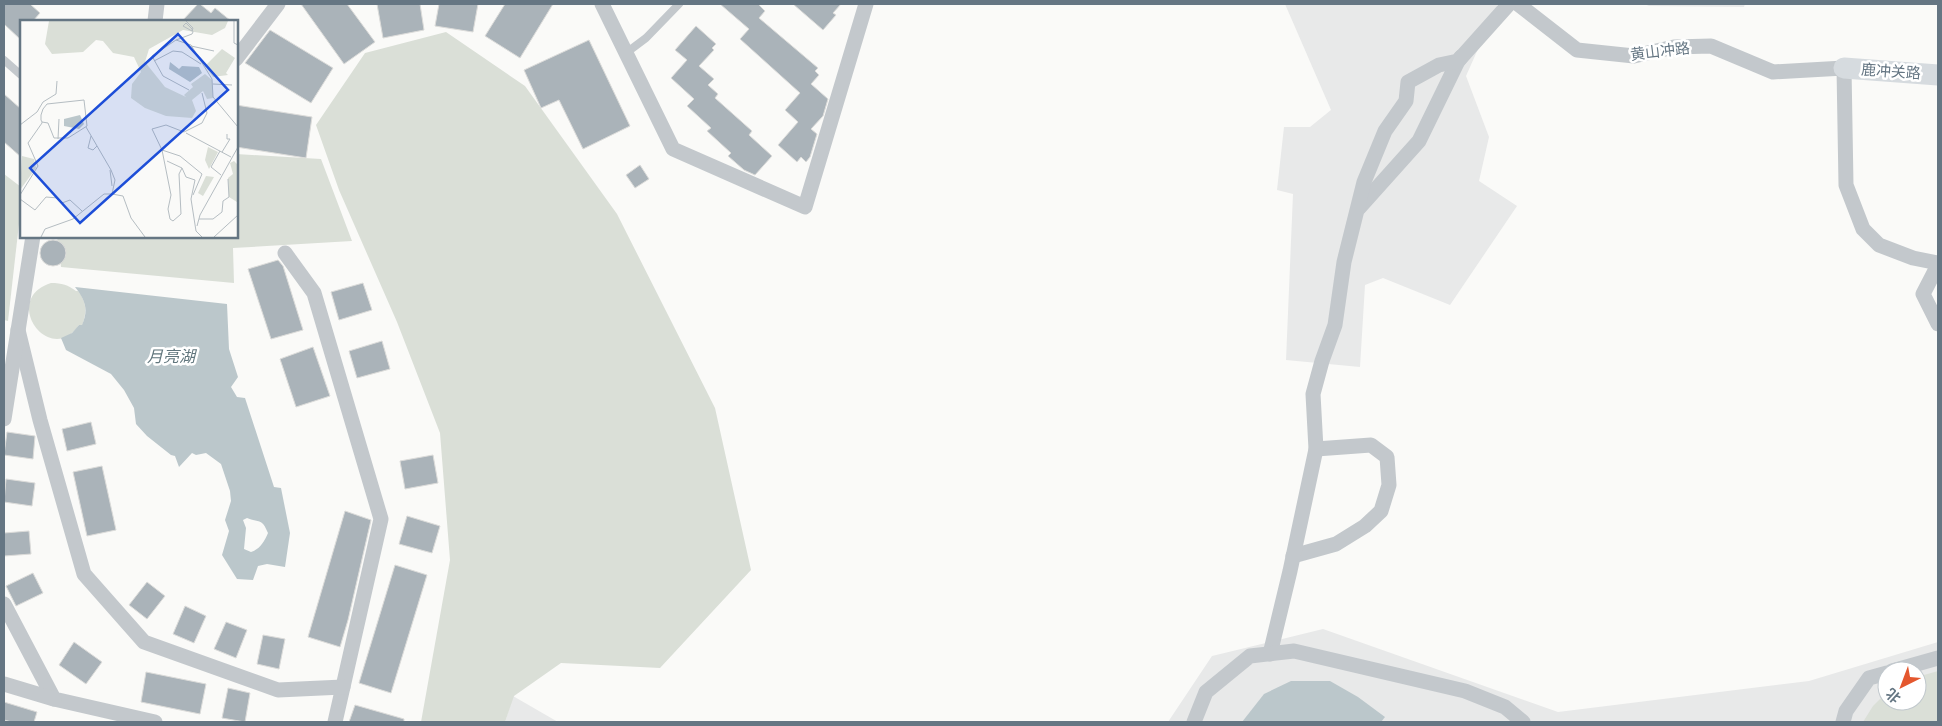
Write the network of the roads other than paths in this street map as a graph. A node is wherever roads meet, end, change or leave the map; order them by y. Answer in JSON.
{"nodes":[{"id":1,"x":158,"y":4,"type":"edge"},
{"id":2,"x":278,"y":4,"type":"edge"},
{"id":3,"x":602,"y":4,"type":"edge"},
{"id":4,"x":679,"y":4,"type":"edge"},
{"id":5,"x":866,"y":4,"type":"edge"},
{"id":6,"x":1509,"y":4,"type":"edge"},
{"id":7,"x":1518,"y":4,"type":"edge"},
{"id":8,"x":155,"y":20,"type":"edge"},
{"id":9,"x":626,"y":53,"type":"junction"},
{"id":10,"x":238,"y":56,"type":"edge"},
{"id":11,"x":4,"y":60,"type":"edge"},
{"id":12,"x":1458,"y":61,"type":"junction"},
{"id":13,"x":1844,"y":68,"type":"junction"},
{"id":14,"x":20,"y":74,"type":"edge"},
{"id":15,"x":1938,"y":74,"type":"edge"},
{"id":16,"x":1358,"y":209,"type":"junction"},
{"id":17,"x":32,"y":238,"type":"edge"},
{"id":18,"x":285,"y":253,"type":"dead end"},
{"id":19,"x":1938,"y":264,"type":"edge"},
{"id":20,"x":1938,"y":324,"type":"edge"},
{"id":21,"x":18,"y":330,"type":"junction"},
{"id":22,"x":4,"y":419,"type":"edge"},
{"id":23,"x":1316,"y":449,"type":"junction"},
{"id":24,"x":1293,"y":556,"type":"junction"},
{"id":25,"x":4,"y":604,"type":"edge"},
{"id":26,"x":1270,"y":654,"type":"junction"},
{"id":27,"x":1877,"y":676,"type":"edge"},
{"id":28,"x":4,"y":684,"type":"edge"},
{"id":29,"x":343,"y":687,"type":"junction"},
{"id":30,"x":54,"y":699,"type":"junction"},
{"id":31,"x":156,"y":722,"type":"edge"},
{"id":32,"x":335,"y":722,"type":"edge"},
{"id":33,"x":1194,"y":722,"type":"edge"},
{"id":34,"x":1523,"y":722,"type":"edge"},
{"id":35,"x":1843,"y":722,"type":"edge"}],
"edges":[{"from":1,"to":8,"type":"street"},
{"from":2,"to":10,"type":"street"},
{"from":3,"to":9,"type":"street"},
{"from":4,"to":9,"type":"lane"},
{"from":5,"to":9,"type":"street"},
{"from":6,"to":12,"type":"street"},
{"from":7,"to":13,"type":"street","name":"黄山冲路"},
{"from":11,"to":14,"type":"lane"},
{"from":12,"to":16,"type":"street"},
{"from":12,"to":16,"type":"street"},
{"from":13,"to":15,"type":"street","name":"鹿冲关路"},
{"from":13,"to":19,"type":"street"},
{"from":16,"to":23,"type":"street"},
{"from":17,"to":21,"type":"street"},
{"from":18,"to":29,"type":"street"},
{"from":19,"to":20,"type":"street"},
{"from":21,"to":22,"type":"street"},
{"from":21,"to":29,"type":"street"},
{"from":23,"to":24,"type":"street"},
{"from":23,"to":24,"type":"street"},
{"from":24,"to":26,"type":"street"},
{"from":25,"to":30,"type":"street"},
{"from":26,"to":33,"type":"street"},
{"from":26,"to":34,"type":"street"},
{"from":27,"to":35,"type":"street"},
{"from":28,"to":30,"type":"street"},
{"from":29,"to":32,"type":"street"},
{"from":30,"to":31,"type":"street"}]}
